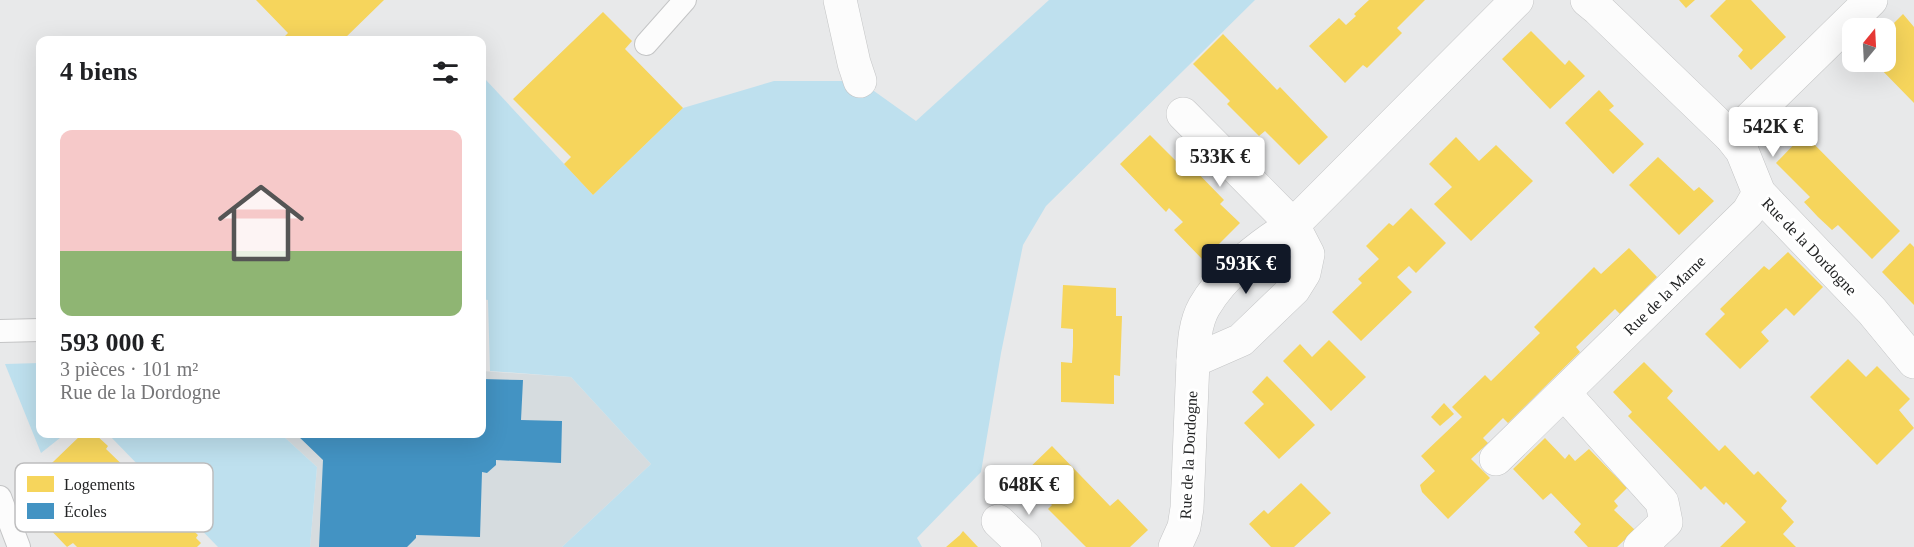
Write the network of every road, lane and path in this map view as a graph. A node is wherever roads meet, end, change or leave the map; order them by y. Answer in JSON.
{"nodes":[{"id":1,"x":685,"y":0,"type":"edge"},
{"id":2,"x":840,"y":0,"type":"edge"},
{"id":3,"x":1517,"y":0,"type":"edge"},
{"id":4,"x":1587,"y":0,"type":"edge"},
{"id":5,"x":1871,"y":0,"type":"edge"},
{"id":6,"x":646,"y":44,"type":"dead end"},
{"id":7,"x":860,"y":81,"type":"dead end"},
{"id":8,"x":1183,"y":114,"type":"dead end"},
{"id":9,"x":1731,"y":137,"type":"junction"},
{"id":10,"x":1760,"y":193,"type":"junction"},
{"id":11,"x":1293,"y":225,"type":"junction"},
{"id":12,"x":36,"y":330,"type":"edge"},
{"id":13,"x":0,"y":331,"type":"edge"},
{"id":14,"x":1192,"y":361,"type":"junction"},
{"id":15,"x":1914,"y":362,"type":"edge"},
{"id":16,"x":1564,"y":393,"type":"junction"},
{"id":17,"x":1496,"y":459,"type":"dead end"},
{"id":18,"x":0,"y":497,"type":"edge"},
{"id":19,"x":998,"y":521,"type":"dead end"},
{"id":20,"x":19,"y":547,"type":"edge"},
{"id":21,"x":1025,"y":547,"type":"edge"},
{"id":22,"x":1175,"y":547,"type":"edge"},
{"id":23,"x":1640,"y":547,"type":"edge"}],
"edges":[{"from":1,"to":6,"type":"lane"},
{"from":2,"to":7,"type":"street"},
{"from":3,"to":11,"type":"street","name":"Rue de la Dordogne"},
{"from":4,"to":9,"type":"street","name":"Rue de la Dordogne"},
{"from":5,"to":9,"type":"street"},
{"from":8,"to":11,"type":"street"},
{"from":9,"to":10,"type":"street","name":"Rue de la Dordogne"},
{"from":10,"to":15,"type":"street","name":"Rue de la Dordogne"},
{"from":10,"to":16,"type":"street","name":"Rue de la Marne"},
{"from":11,"to":14,"type":"street","name":"Rue de la Dordogne"},
{"from":11,"to":14,"type":"street"},
{"from":12,"to":13,"type":"lane"},
{"from":14,"to":22,"type":"street","name":"Rue de la Dordogne"},
{"from":16,"to":17,"type":"street","name":"Rue de la Marne"},
{"from":16,"to":23,"type":"street"},
{"from":18,"to":20,"type":"lane"},
{"from":19,"to":21,"type":"street"}]}
